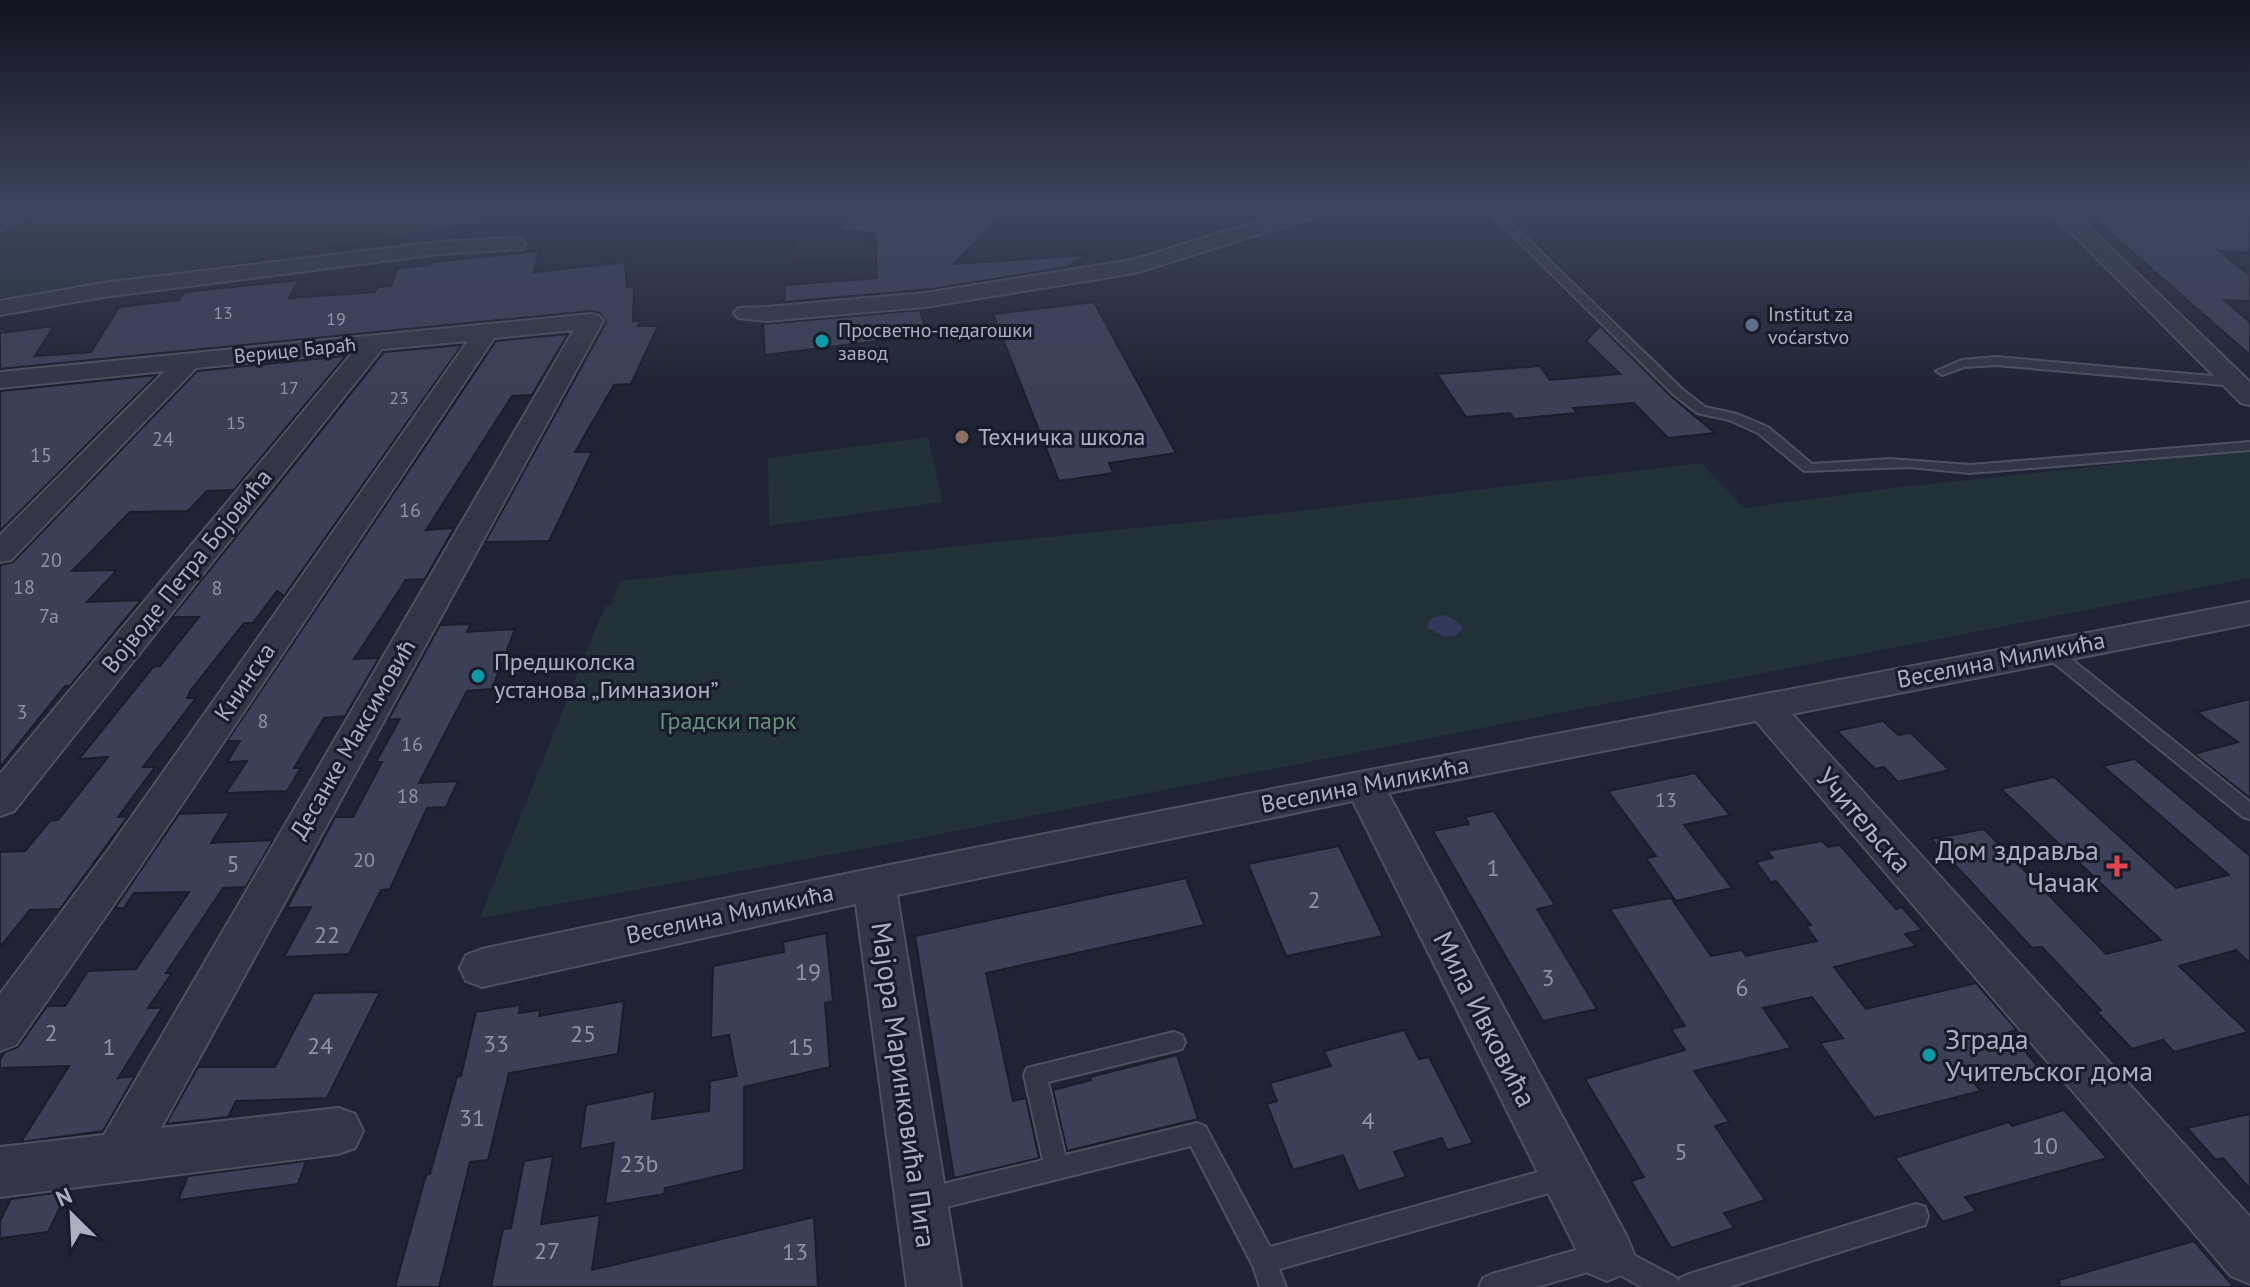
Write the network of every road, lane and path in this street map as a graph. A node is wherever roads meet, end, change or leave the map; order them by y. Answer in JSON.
{"nodes":[{"id":1,"x":278,"y":268,"type":"edge"},
{"id":2,"x":1122,"y":268,"type":"edge"},
{"id":3,"x":1551,"y":268,"type":"edge"},
{"id":4,"x":2120,"y":268,"type":"edge"},
{"id":5,"x":0,"y":308,"type":"edge"},
{"id":6,"x":746,"y":313,"type":"dead end"},
{"id":7,"x":591,"y":321,"type":"joint"},
{"id":8,"x":487,"y":331,"type":"junction"},
{"id":9,"x":375,"y":342,"type":"junction"},
{"id":10,"x":189,"y":361,"type":"junction"},
{"id":11,"x":1942,"y":371,"type":"dead end"},
{"id":12,"x":0,"y":380,"type":"edge"},
{"id":13,"x":2245,"y":388,"type":"edge"},
{"id":14,"x":2250,"y":446,"type":"edge"},
{"id":15,"x":0,"y":553,"type":"edge"},
{"id":16,"x":2250,"y":613,"type":"edge"},
{"id":17,"x":2049,"y":650,"type":"junction"},
{"id":18,"x":1764,"y":706,"type":"junction"},
{"id":19,"x":1364,"y":784,"type":"junction"},
{"id":20,"x":0,"y":801,"type":"edge"},
{"id":21,"x":2250,"y":812,"type":"edge"},
{"id":22,"x":874,"y":883,"type":"junction"},
{"id":23,"x":482,"y":968,"type":"dead end"},
{"id":24,"x":0,"y":1030,"type":"edge"},
{"id":25,"x":1174,"y":1042,"type":"dead end"},
{"id":26,"x":338,"y":1131,"type":"dead end"},
{"id":27,"x":118,"y":1158,"type":"junction"},
{"id":28,"x":1057,"y":1169,"type":"junction"},
{"id":29,"x":0,"y":1172,"type":"edge"},
{"id":30,"x":1566,"y":1176,"type":"junction"},
{"id":31,"x":921,"y":1202,"type":"junction"},
{"id":32,"x":1916,"y":1216,"type":"dead end"},
{"id":33,"x":1607,"y":1254,"type":"junction"},
{"id":34,"x":2250,"y":1257,"type":"edge"},
{"id":35,"x":1264,"y":1261,"type":"junction"},
{"id":36,"x":934,"y":1287,"type":"edge"},
{"id":37,"x":1273,"y":1287,"type":"edge"},
{"id":38,"x":1492,"y":1287,"type":"edge"},
{"id":39,"x":1668,"y":1287,"type":"edge"},
{"id":40,"x":1689,"y":1287,"type":"edge"}],
"edges":[{"from":1,"to":5,"type":"street"},
{"from":2,"to":6,"type":"street"},
{"from":3,"to":14,"type":"lane"},
{"from":4,"to":13,"type":"street"},
{"from":7,"to":8,"type":"street","name":"Верице Бараћ"},
{"from":7,"to":27,"type":"street","name":"Десанке Максимовић"},
{"from":8,"to":9,"type":"street","name":"Верице Бараћ"},
{"from":8,"to":24,"type":"street","name":"Книнска"},
{"from":9,"to":10,"type":"street","name":"Верице Бараћ"},
{"from":9,"to":20,"type":"street","name":"Војводе Петра Бојовића"},
{"from":10,"to":12,"type":"street","name":"Верице Бараћ"},
{"from":10,"to":15,"type":"street"},
{"from":11,"to":13,"type":"lane"},
{"from":16,"to":17,"type":"street","name":"Веселина Миликића"},
{"from":17,"to":18,"type":"street","name":"Веселина Миликића"},
{"from":17,"to":21,"type":"lane"},
{"from":18,"to":19,"type":"street","name":"Веселина Миликића"},
{"from":18,"to":34,"type":"street","name":"Учитељска"},
{"from":19,"to":22,"type":"street","name":"Веселина Миликића"},
{"from":19,"to":30,"type":"street","name":"Мила Ивковића"},
{"from":22,"to":23,"type":"street","name":"Веселина Миликића"},
{"from":22,"to":31,"type":"street","name":"Мајора Маринковића Пига"},
{"from":25,"to":28,"type":"lane"},
{"from":26,"to":27,"type":"street"},
{"from":27,"to":29,"type":"street"},
{"from":28,"to":31,"type":"lane"},
{"from":28,"to":35,"type":"lane"},
{"from":30,"to":33,"type":"street","name":"Мила Ивковића"},
{"from":30,"to":35,"type":"lane"},
{"from":31,"to":36,"type":"street","name":"Мајора Маринковића Пига"},
{"from":32,"to":40,"type":"lane"},
{"from":33,"to":38,"type":"lane"},
{"from":33,"to":39,"type":"lane"},
{"from":35,"to":37,"type":"lane"}]}
